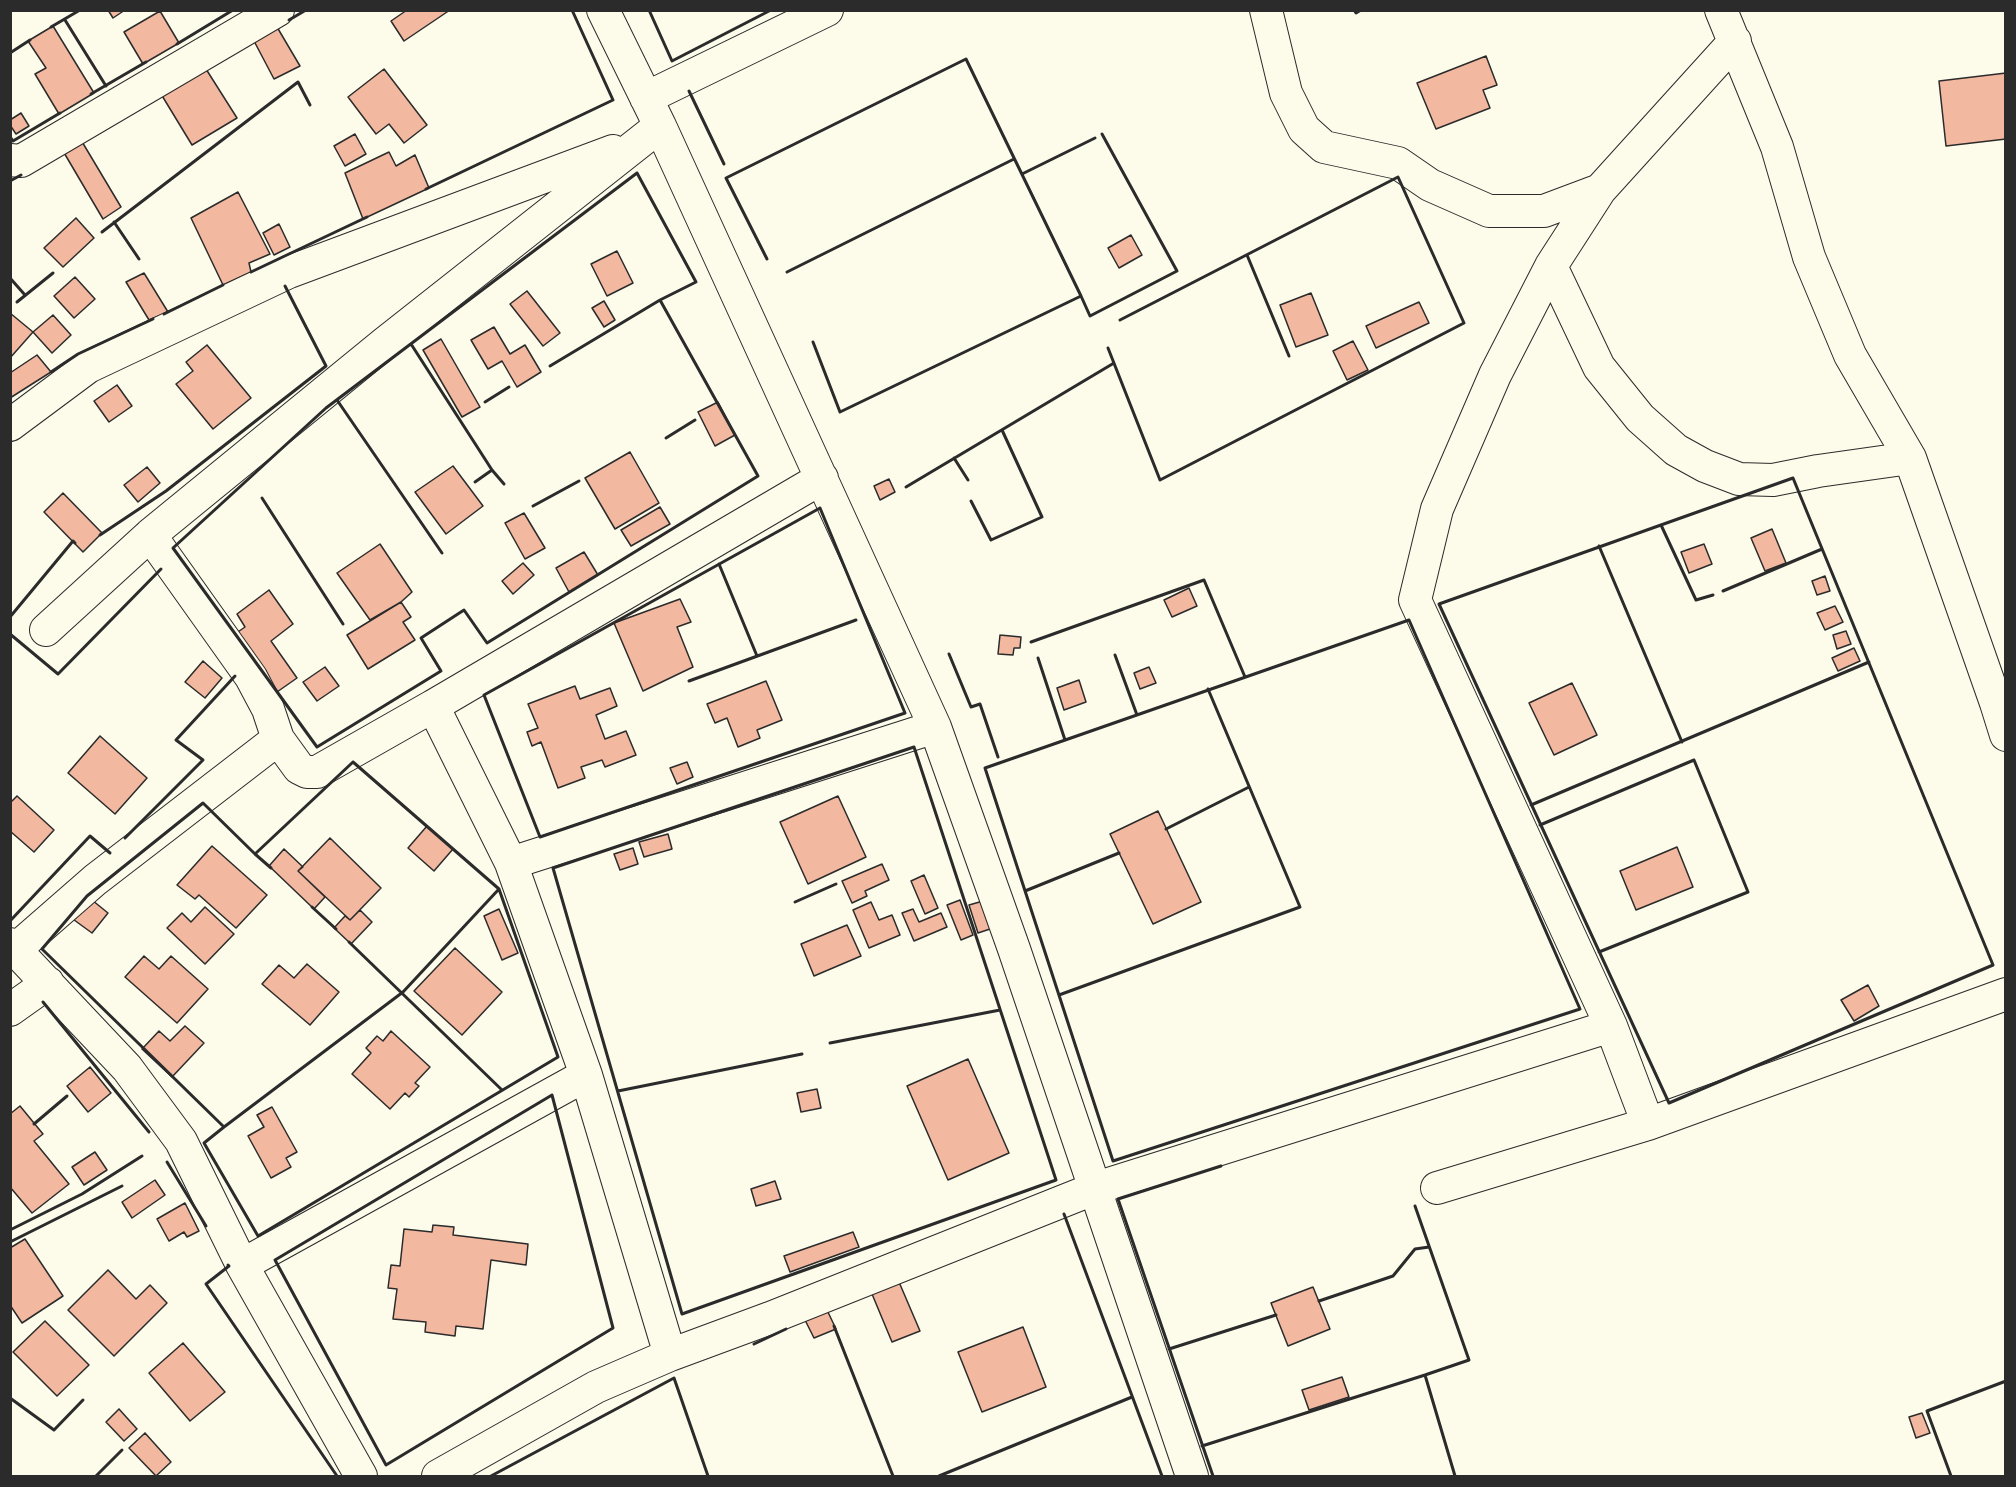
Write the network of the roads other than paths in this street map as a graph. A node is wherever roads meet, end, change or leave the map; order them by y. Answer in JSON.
{"nodes":[{"id":1,"x":278,"y":10,"type":"edge"},
{"id":2,"x":603,"y":10,"type":"edge"},
{"id":3,"x":827,"y":10,"type":"edge"},
{"id":4,"x":1266,"y":10,"type":"edge"},
{"id":5,"x":1721,"y":10,"type":"edge"},
{"id":6,"x":1735,"y":41,"type":"junction"},
{"id":7,"x":646,"y":98,"type":"junction"},
{"id":8,"x":651,"y":133,"type":"junction"},
{"id":9,"x":10,"y":160,"type":"edge"},
{"id":10,"x":1600,"y":190,"type":"junction"},
{"id":11,"x":1551,"y":266,"type":"junction"},
{"id":12,"x":10,"y":425,"type":"edge"},
{"id":13,"x":1910,"y":458,"type":"junction"},
{"id":14,"x":822,"y":478,"type":"junction"},
{"id":15,"x":150,"y":535,"type":"junction"},
{"id":16,"x":46,"y":630,"type":"dead end"},
{"id":17,"x":433,"y":706,"type":"junction"},
{"id":18,"x":935,"y":727,"type":"junction"},
{"id":19,"x":2006,"y":735,"type":"edge"},
{"id":20,"x":278,"y":739,"type":"junction"},
{"id":21,"x":511,"y":863,"type":"junction"},
{"id":22,"x":13,"y":946,"type":"edge"},
{"id":23,"x":48,"y":983,"type":"junction"},
{"id":24,"x":2006,"y":994,"type":"edge"},
{"id":25,"x":10,"y":1010,"type":"edge"},
{"id":26,"x":1611,"y":1026,"type":"junction"},
{"id":27,"x":586,"y":1075,"type":"junction"},
{"id":28,"x":1648,"y":1124,"type":"junction"},
{"id":29,"x":1096,"y":1188,"type":"junction"},
{"id":30,"x":1437,"y":1188,"type":"dead end"},
{"id":31,"x":242,"y":1265,"type":"junction"},
{"id":32,"x":670,"y":1355,"type":"junction"},
{"id":33,"x":361,"y":1476,"type":"edge"},
{"id":34,"x":438,"y":1476,"type":"edge"},
{"id":35,"x":1192,"y":1476,"type":"edge"}],
"edges":[{"from":1,"to":9,"type":"street"},
{"from":2,"to":7,"type":"street"},
{"from":3,"to":7,"type":"street"},
{"from":4,"to":10,"type":"street"},
{"from":5,"to":6,"type":"street"},
{"from":6,"to":10,"type":"street"},
{"from":6,"to":13,"type":"street"},
{"from":7,"to":8,"type":"street"},
{"from":8,"to":12,"type":"street"},
{"from":8,"to":14,"type":"street"},
{"from":8,"to":15,"type":"street"},
{"from":10,"to":11,"type":"street"},
{"from":11,"to":13,"type":"street"},
{"from":11,"to":26,"type":"street"},
{"from":13,"to":19,"type":"street"},
{"from":14,"to":17,"type":"street"},
{"from":14,"to":18,"type":"street"},
{"from":15,"to":16,"type":"street"},
{"from":15,"to":20,"type":"street"},
{"from":17,"to":20,"type":"street"},
{"from":17,"to":21,"type":"street"},
{"from":18,"to":21,"type":"street"},
{"from":18,"to":29,"type":"street"},
{"from":20,"to":22,"type":"street"},
{"from":21,"to":27,"type":"street"},
{"from":22,"to":23,"type":"street"},
{"from":23,"to":25,"type":"street"},
{"from":23,"to":31,"type":"street"},
{"from":24,"to":28,"type":"street"},
{"from":26,"to":28,"type":"street"},
{"from":26,"to":29,"type":"street"},
{"from":27,"to":31,"type":"street"},
{"from":27,"to":32,"type":"street"},
{"from":28,"to":30,"type":"street"},
{"from":29,"to":32,"type":"street"},
{"from":29,"to":35,"type":"street"},
{"from":31,"to":33,"type":"street"},
{"from":32,"to":34,"type":"street"}]}
